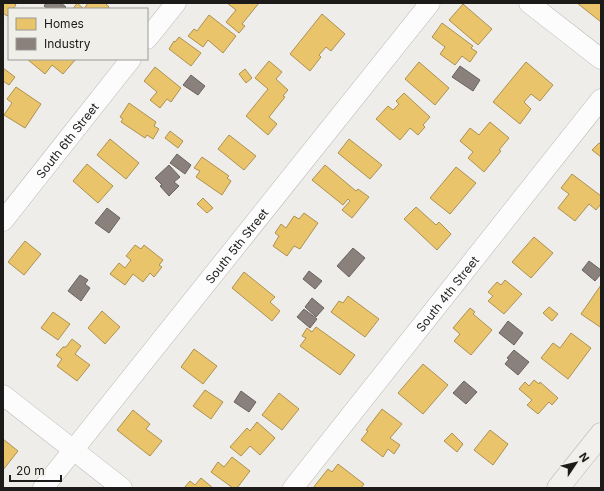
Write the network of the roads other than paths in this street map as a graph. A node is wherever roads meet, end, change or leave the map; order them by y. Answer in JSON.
{"nodes":[{"id":1,"x":176,"y":3,"type":"edge"},
{"id":2,"x":430,"y":3,"type":"edge"},
{"id":3,"x":529,"y":3,"type":"edge"},
{"id":4,"x":148,"y":38,"type":"edge"},
{"id":5,"x":601,"y":59,"type":"edge"},
{"id":6,"x":130,"y":60,"type":"edge"},
{"id":7,"x":601,"y":98,"type":"edge"},
{"id":8,"x":3,"y":221,"type":"edge"},
{"id":9,"x":3,"y":395,"type":"edge"},
{"id":10,"x":601,"y":434,"type":"edge"},
{"id":11,"x":73,"y":450,"type":"junction"},
{"id":12,"x":43,"y":488,"type":"edge"},
{"id":13,"x":122,"y":488,"type":"edge"},
{"id":14,"x":293,"y":488,"type":"edge"},
{"id":15,"x":558,"y":488,"type":"edge"}],
"edges":[{"from":1,"to":4,"type":"street"},
{"from":2,"to":11,"type":"street","name":"South 5th Street"},
{"from":3,"to":5,"type":"street"},
{"from":6,"to":8,"type":"street","name":"South 6th Street"},
{"from":7,"to":14,"type":"street","name":"South 4th Street"},
{"from":9,"to":11,"type":"street"},
{"from":10,"to":15,"type":"street"},
{"from":11,"to":12,"type":"street","name":"South 5th Street"},
{"from":11,"to":13,"type":"street"}]}
